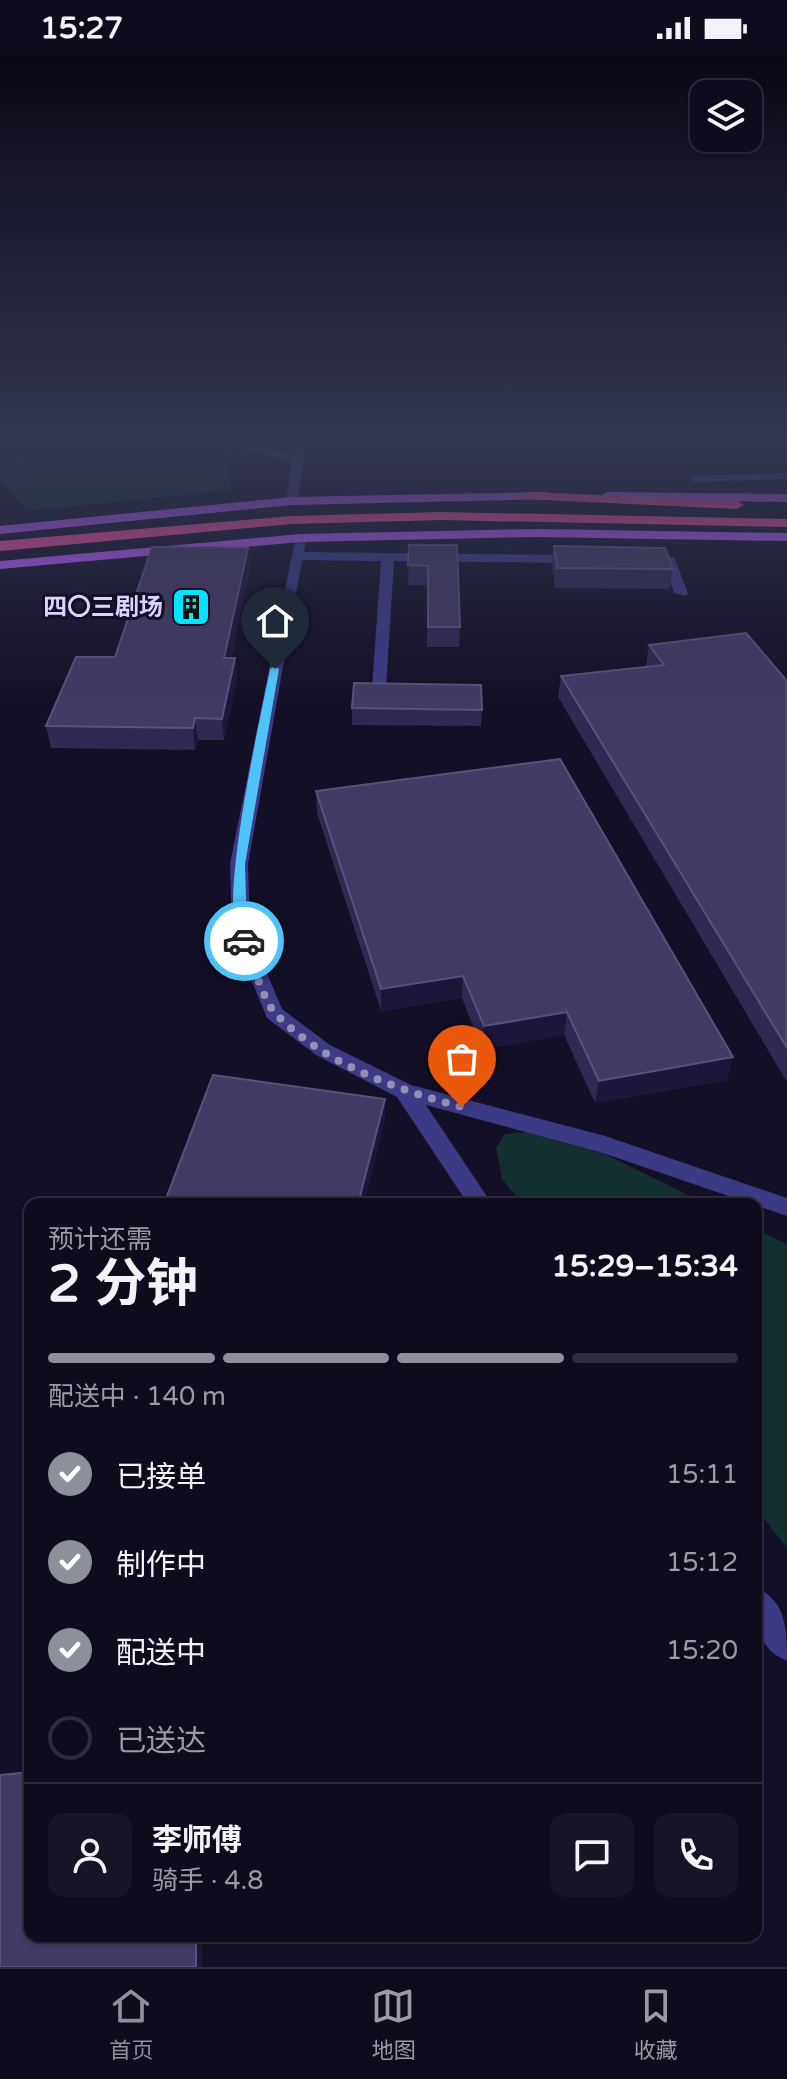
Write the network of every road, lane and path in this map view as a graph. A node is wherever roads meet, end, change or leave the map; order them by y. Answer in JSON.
{"nodes":[{"id":1,"x":69,"y":523,"type":"edge"},
{"id":2,"x":155,"y":523,"type":"edge"},
{"id":3,"x":255,"y":523,"type":"edge"},
{"id":4,"x":782,"y":523,"type":"edge"},
{"id":5,"x":0,"y":530,"type":"edge"},
{"id":6,"x":537,"y":533,"type":"junction"},
{"id":7,"x":0,"y":537,"type":"edge"},
{"id":8,"x":787,"y":537,"type":"edge"},
{"id":9,"x":0,"y":546,"type":"edge"},
{"id":10,"x":298,"y":547,"type":"junction"},
{"id":11,"x":388,"y":557,"type":"junction"},
{"id":12,"x":591,"y":559,"type":"edge"},
{"id":13,"x":638,"y":560,"type":"edge"},
{"id":14,"x":0,"y":565,"type":"edge"},
{"id":15,"x":681,"y":593,"type":"dead end"},
{"id":16,"x":379,"y":688,"type":"edge"},
{"id":17,"x":405,"y":1091,"type":"junction"},
{"id":18,"x":476,"y":1198,"type":"edge"},
{"id":19,"x":761,"y":1198,"type":"edge"},
{"id":20,"x":762,"y":1198,"type":"edge"},
{"id":21,"x":787,"y":1207,"type":"edge"},
{"id":22,"x":762,"y":1611,"type":"edge"},
{"id":23,"x":787,"y":1646,"type":"edge"}],
"edges":[{"from":1,"to":5,"type":"main road"},
{"from":2,"to":7,"type":"highway"},
{"from":3,"to":9,"type":"highway"},
{"from":4,"to":6,"type":"highway"},
{"from":6,"to":8,"type":"main road"},
{"from":6,"to":10,"type":"main road"},
{"from":10,"to":11,"type":"street"},
{"from":10,"to":14,"type":"main road"},
{"from":10,"to":17,"type":"street"},
{"from":11,"to":12,"type":"street"},
{"from":11,"to":16,"type":"street"},
{"from":13,"to":15,"type":"street"},
{"from":17,"to":18,"type":"street"},
{"from":17,"to":19,"type":"street"},
{"from":20,"to":21,"type":"street"},
{"from":22,"to":23,"type":"street"}]}
